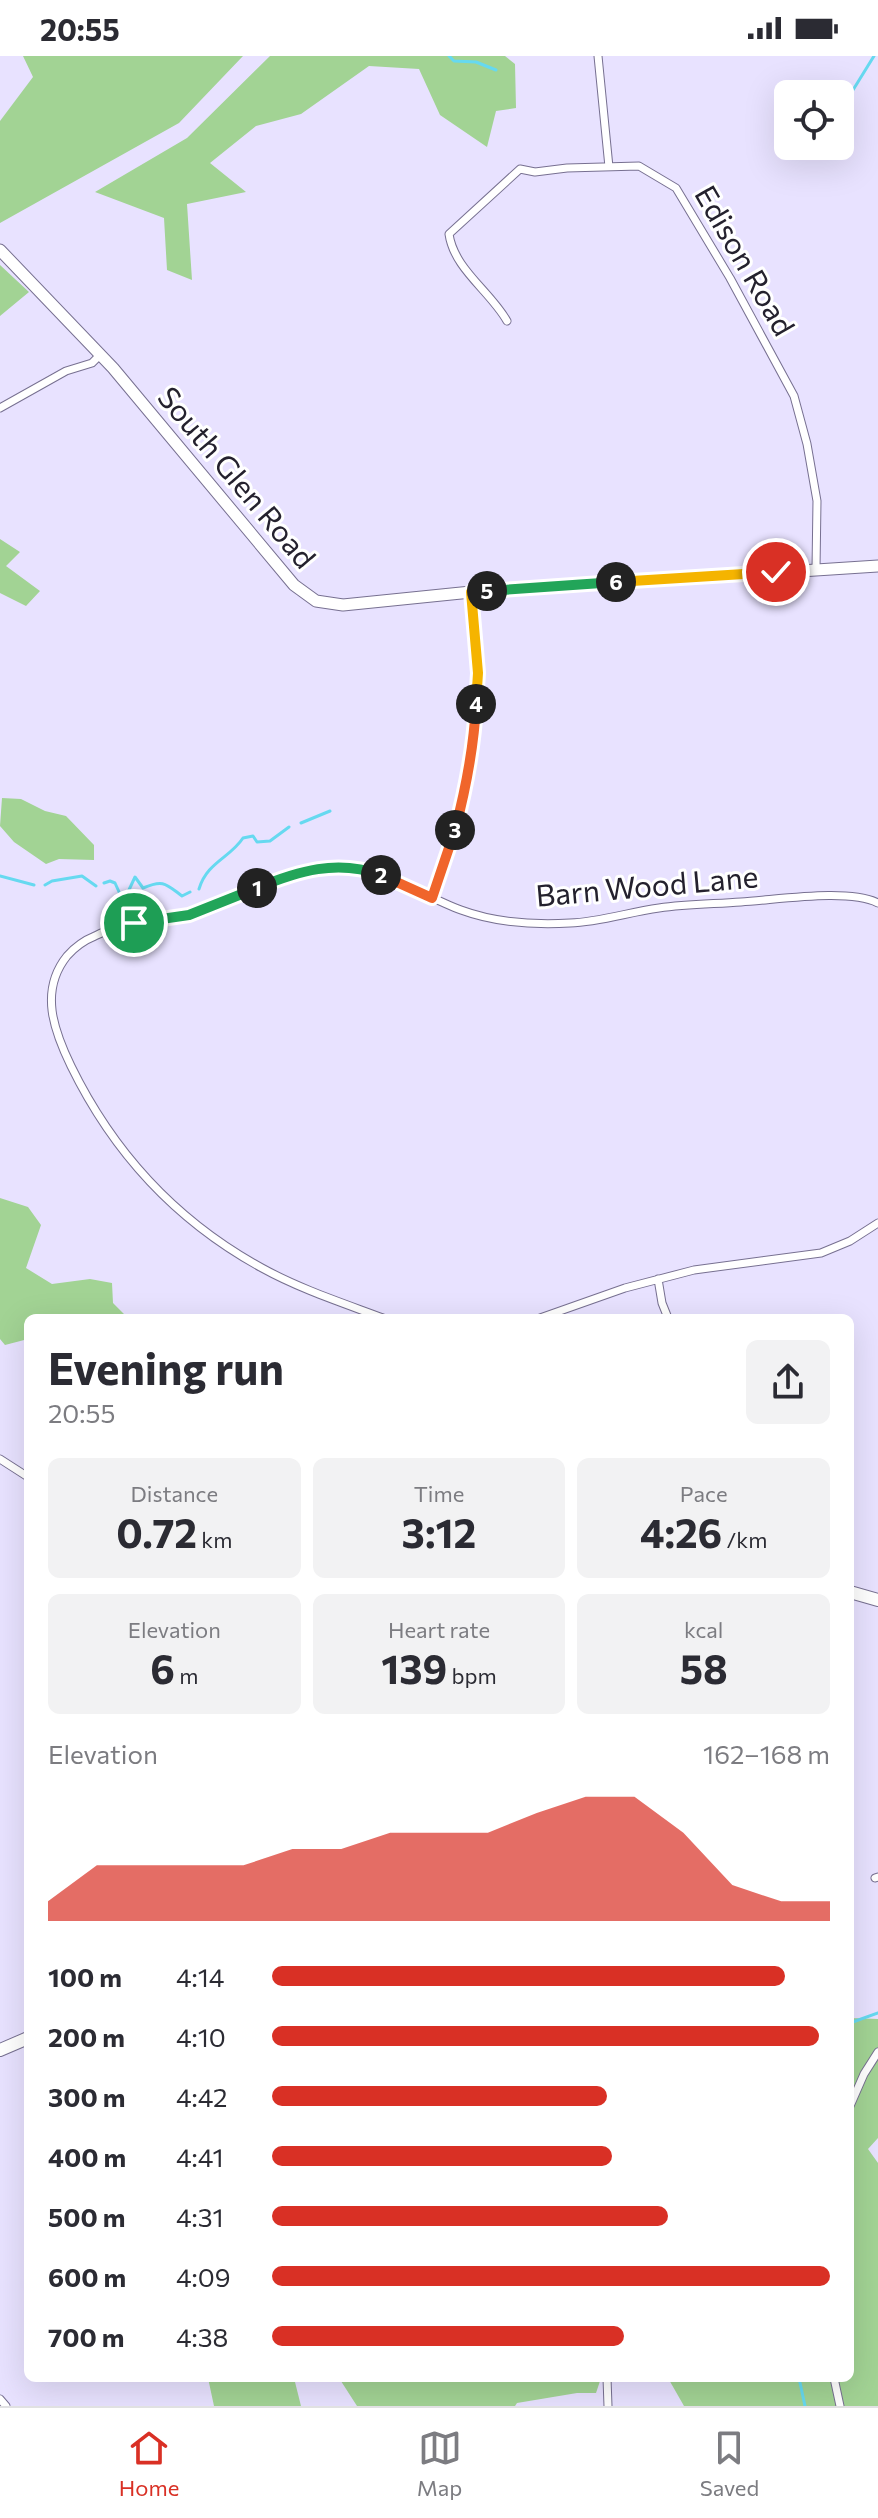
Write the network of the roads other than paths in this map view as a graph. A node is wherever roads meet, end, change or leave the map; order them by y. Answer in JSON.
{"nodes":[{"id":1,"x":598,"y":56,"type":"edge"},
{"id":2,"x":609,"y":167,"type":"junction"},
{"id":3,"x":0,"y":250,"type":"edge"},
{"id":4,"x":507,"y":321,"type":"dead end"},
{"id":5,"x":100,"y":355,"type":"junction"},
{"id":6,"x":0,"y":408,"type":"edge"},
{"id":7,"x":878,"y":566,"type":"edge"},
{"id":8,"x":816,"y":569,"type":"junction"},
{"id":9,"x":471,"y":592,"type":"junction"},
{"id":10,"x":432,"y":898,"type":"junction"},
{"id":11,"x":878,"y":903,"type":"edge"},
{"id":12,"x":878,"y":1223,"type":"edge"},
{"id":13,"x":658,"y":1279,"type":"junction"},
{"id":14,"x":373,"y":1314,"type":"edge"},
{"id":15,"x":551,"y":1314,"type":"edge"},
{"id":16,"x":666,"y":1314,"type":"edge"},
{"id":17,"x":0,"y":1459,"type":"edge"},
{"id":18,"x":24,"y":1474,"type":"edge"},
{"id":19,"x":854,"y":1593,"type":"edge"},
{"id":20,"x":878,"y":1600,"type":"edge"},
{"id":21,"x":24,"y":2040,"type":"edge"},
{"id":22,"x":0,"y":2050,"type":"edge"},
{"id":23,"x":878,"y":2052,"type":"edge"},
{"id":24,"x":854,"y":2098,"type":"edge"},
{"id":25,"x":607,"y":2382,"type":"edge"},
{"id":26,"x":835,"y":2382,"type":"edge"},
{"id":27,"x":0,"y":2399,"type":"edge"},
{"id":28,"x":6,"y":2406,"type":"edge"},
{"id":29,"x":608,"y":2406,"type":"edge"},
{"id":30,"x":840,"y":2406,"type":"edge"}],
"edges":[{"from":1,"to":2,"type":"street"},
{"from":2,"to":4,"type":"street","name":"Edison Road"},
{"from":2,"to":8,"type":"street","name":"Edison Road"},
{"from":3,"to":5,"type":"main road","name":"South Glen Road"},
{"from":5,"to":6,"type":"street"},
{"from":5,"to":9,"type":"main road","name":"South Glen Road"},
{"from":7,"to":8,"type":"main road","name":"South Glen Road"},
{"from":8,"to":9,"type":"main road","name":"South Glen Road"},
{"from":9,"to":10,"type":"street"},
{"from":10,"to":11,"type":"street","name":"Barn Wood Lane"},
{"from":10,"to":14,"type":"street","name":"Barn Wood Lane"},
{"from":12,"to":13,"type":"street"},
{"from":13,"to":15,"type":"street"},
{"from":13,"to":16,"type":"street"},
{"from":17,"to":18,"type":"street"},
{"from":19,"to":20,"type":"main road"},
{"from":21,"to":22,"type":"main road"},
{"from":23,"to":24,"type":"street"},
{"from":25,"to":29,"type":"street"},
{"from":26,"to":30,"type":"street"},
{"from":27,"to":28,"type":"street"}]}
